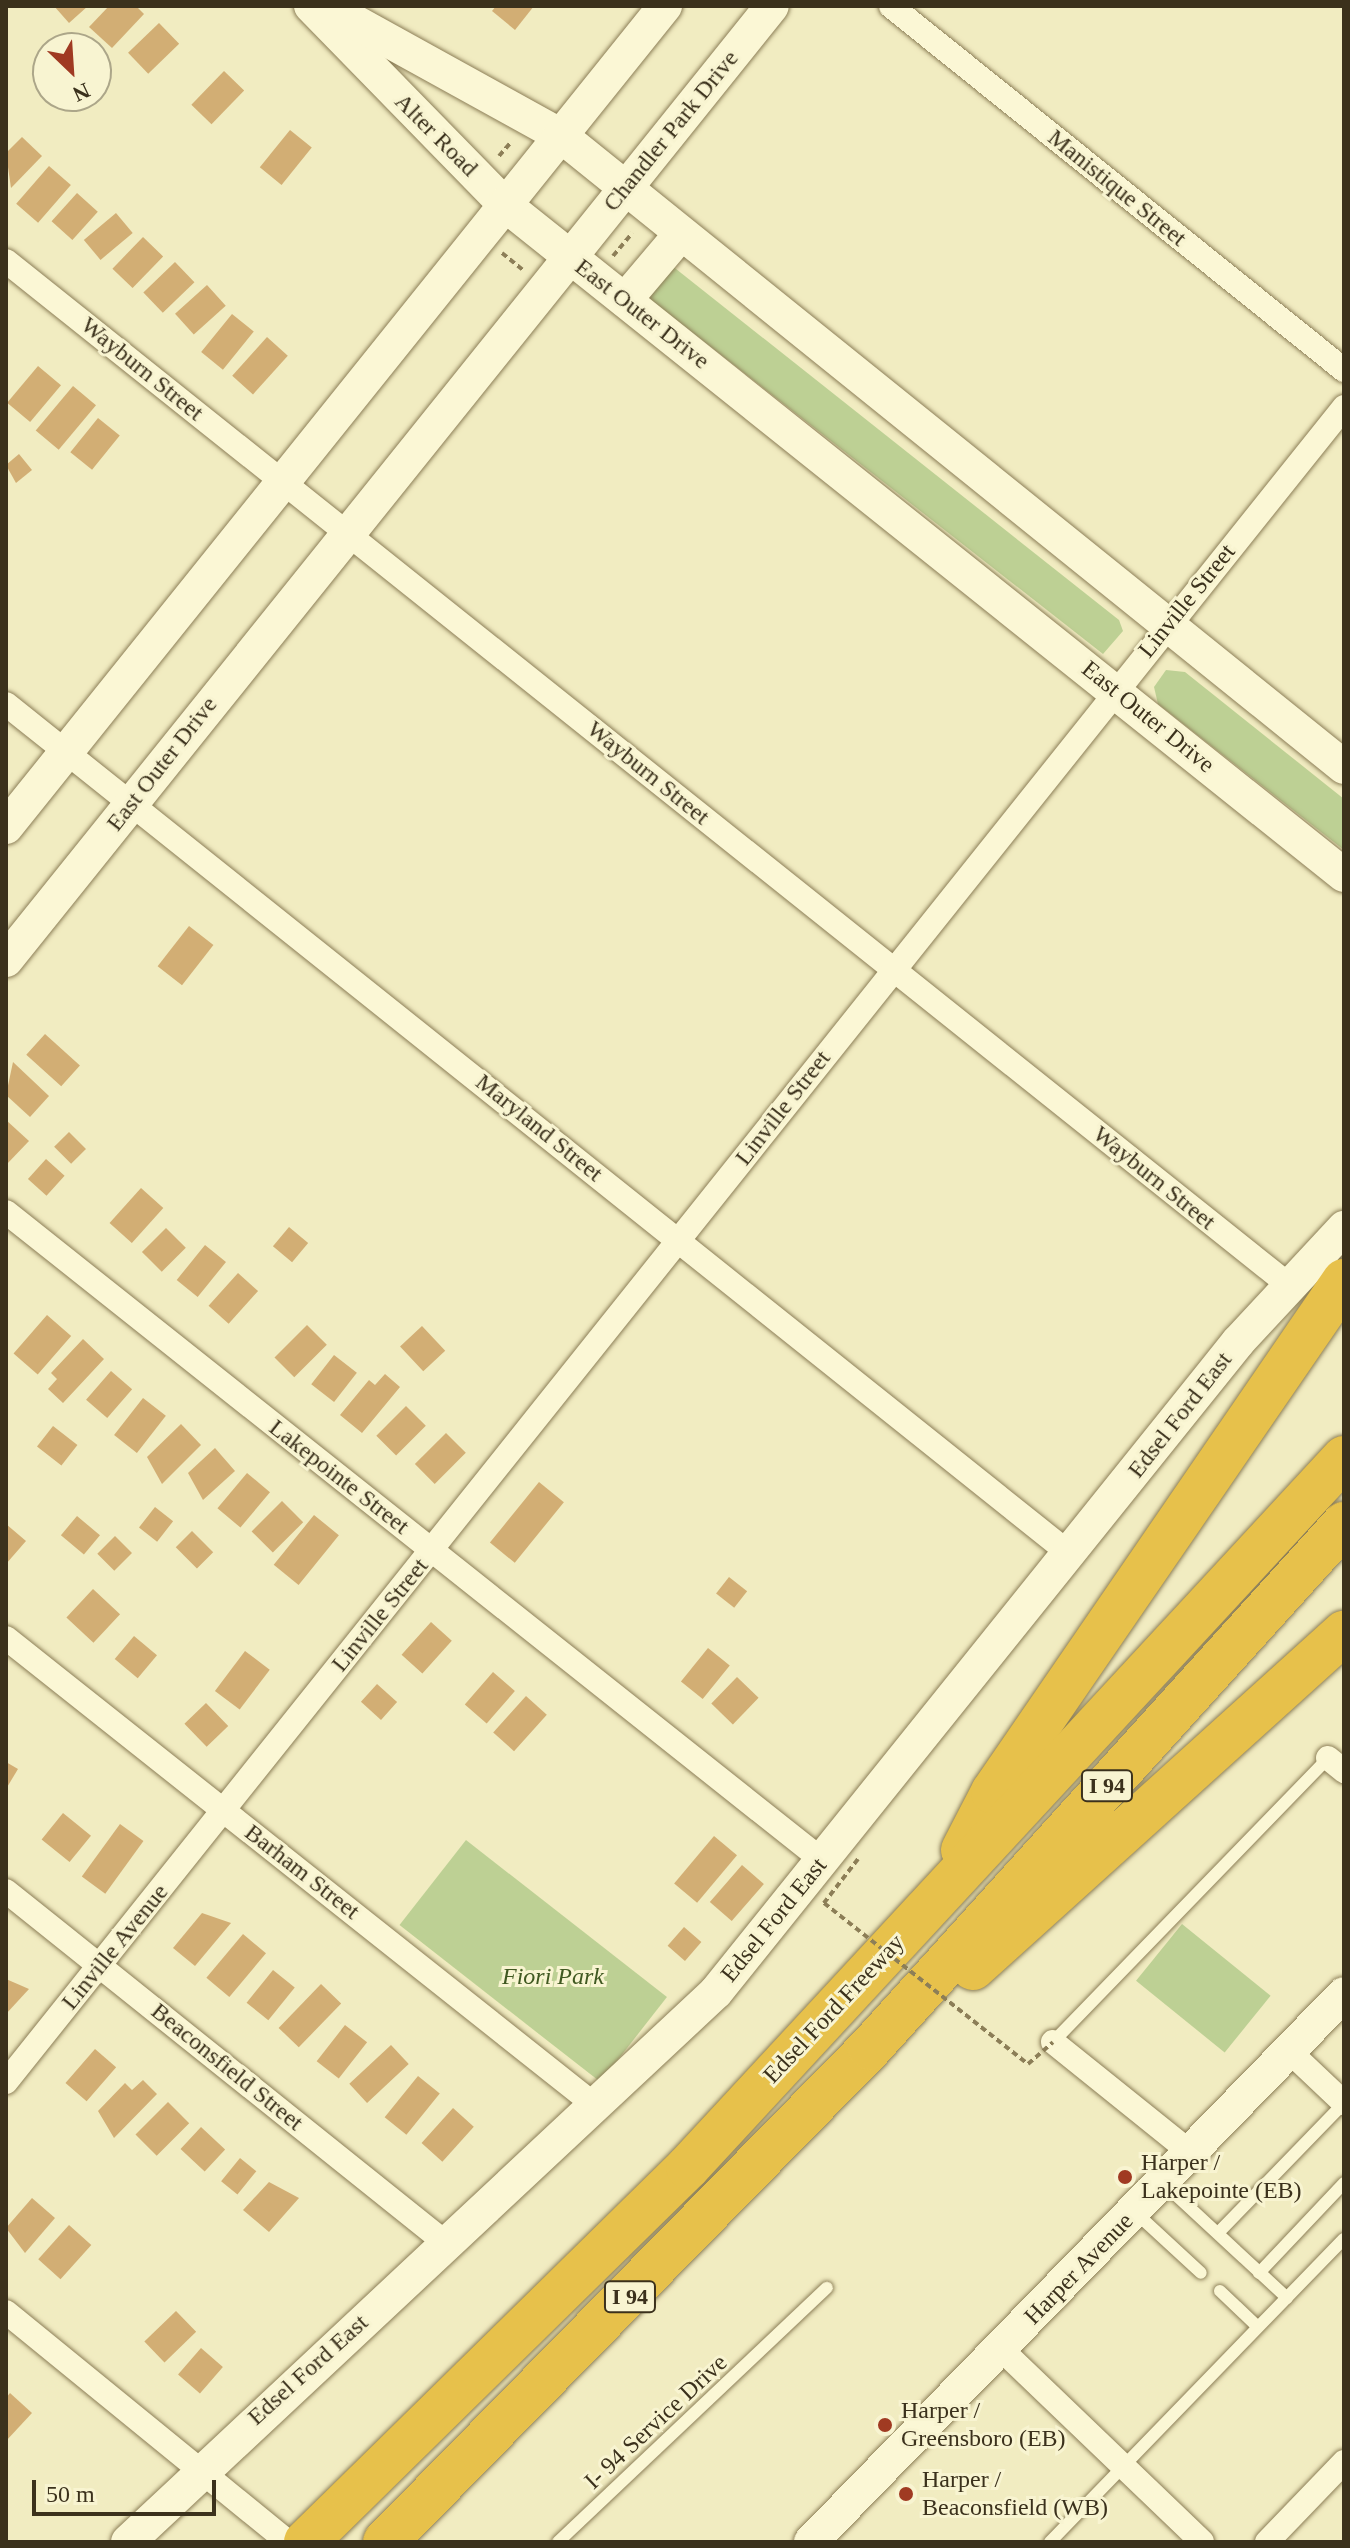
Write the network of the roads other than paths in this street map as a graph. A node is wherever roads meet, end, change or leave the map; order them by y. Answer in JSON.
{"nodes":[{"id":1,"x":311,"y":6,"type":"edge"},
{"id":2,"x":326,"y":6,"type":"edge"},
{"id":3,"x":665,"y":6,"type":"edge"},
{"id":4,"x":772,"y":6,"type":"edge"},
{"id":5,"x":891,"y":6,"type":"edge"},
{"id":6,"x":560,"y":135,"type":"junction"},
{"id":7,"x":623,"y":189,"type":"junction"},
{"id":8,"x":504,"y":204,"type":"junction"},
{"id":9,"x":679,"y":236,"type":"junction"},
{"id":10,"x":569,"y":256,"type":"junction"},
{"id":11,"x":6,"y":261,"type":"edge"},
{"id":12,"x":625,"y":300,"type":"junction"},
{"id":13,"x":1344,"y":370,"type":"edge"},
{"id":14,"x":1344,"y":407,"type":"edge"},
{"id":15,"x":281,"y":480,"type":"junction"},
{"id":16,"x":346,"y":532,"type":"junction"},
{"id":17,"x":1167,"y":626,"type":"junction"},
{"id":18,"x":1115,"y":690,"type":"junction"},
{"id":19,"x":6,"y":704,"type":"edge"},
{"id":20,"x":66,"y":752,"type":"junction"},
{"id":21,"x":1344,"y":767,"type":"edge"},
{"id":22,"x":131,"y":803,"type":"junction"},
{"id":23,"x":6,"y":827,"type":"edge"},
{"id":24,"x":1344,"y":875,"type":"edge"},
{"id":25,"x":6,"y":960,"type":"edge"},
{"id":26,"x":892,"y":969,"type":"junction"},
{"id":27,"x":6,"y":1212,"type":"edge"},
{"id":28,"x":1344,"y":1228,"type":"edge"},
{"id":29,"x":678,"y":1239,"type":"junction"},
{"id":30,"x":1344,"y":1281,"type":"edge"},
{"id":31,"x":1290,"y":1286,"type":"junction"},
{"id":32,"x":1344,"y":1458,"type":"edge"},
{"id":33,"x":1344,"y":1524,"type":"edge"},
{"id":34,"x":432,"y":1550,"type":"junction"},
{"id":35,"x":1070,"y":1554,"type":"junction"},
{"id":36,"x":1344,"y":1633,"type":"edge"},
{"id":37,"x":6,"y":1638,"type":"edge"},
{"id":38,"x":1336,"y":1765,"type":"edge"},
{"id":39,"x":224,"y":1811,"type":"junction"},
{"id":40,"x":823,"y":1861,"type":"junction"},
{"id":41,"x":6,"y":1891,"type":"edge"},
{"id":42,"x":939,"y":1896,"type":"junction"},
{"id":43,"x":100,"y":1966,"type":"junction"},
{"id":44,"x":1344,"y":1994,"type":"edge"},
{"id":45,"x":1053,"y":2042,"type":"joint"},
{"id":46,"x":870,"y":2048,"type":"junction"},
{"id":47,"x":1289,"y":2051,"type":"junction"},
{"id":48,"x":6,"y":2082,"type":"edge"},
{"id":49,"x":1344,"y":2103,"type":"edge"},
{"id":50,"x":597,"y":2107,"type":"junction"},
{"id":51,"x":1191,"y":2153,"type":"junction"},
{"id":52,"x":1163,"y":2183,"type":"junction"},
{"id":53,"x":1344,"y":2183,"type":"edge"},
{"id":54,"x":1135,"y":2212,"type":"junction"},
{"id":55,"x":1218,"y":2233,"type":"junction"},
{"id":56,"x":1344,"y":2239,"type":"edge"},
{"id":57,"x":447,"y":2244,"type":"junction"},
{"id":58,"x":1201,"y":2273,"type":"dead end"},
{"id":59,"x":1259,"y":2273,"type":"junction"},
{"id":60,"x":827,"y":2288,"type":"dead end"},
{"id":61,"x":1220,"y":2291,"type":"dead end"},
{"id":62,"x":1287,"y":2298,"type":"junction"},
{"id":63,"x":6,"y":2312,"type":"edge"},
{"id":64,"x":1258,"y":2327,"type":"junction"},
{"id":65,"x":1002,"y":2350,"type":"junction"},
{"id":66,"x":1344,"y":2462,"type":"edge"},
{"id":67,"x":1123,"y":2466,"type":"junction"},
{"id":68,"x":213,"y":2479,"type":"junction"},
{"id":69,"x":128,"y":2542,"type":"edge"},
{"id":70,"x":288,"y":2542,"type":"edge"},
{"id":71,"x":306,"y":2542,"type":"edge"},
{"id":72,"x":385,"y":2542,"type":"edge"},
{"id":73,"x":558,"y":2542,"type":"edge"},
{"id":74,"x":811,"y":2542,"type":"edge"},
{"id":75,"x":1050,"y":2542,"type":"edge"},
{"id":76,"x":1202,"y":2542,"type":"edge"},
{"id":77,"x":1267,"y":2542,"type":"edge"}],
"edges":[{"from":1,"to":8,"type":"street","name":"Alter Road"},
{"from":2,"to":6,"type":"street","name":"Alter Road"},
{"from":3,"to":6,"type":"street"},
{"from":4,"to":7,"type":"street","name":"Chandler Park Drive"},
{"from":5,"to":13,"type":"street","name":"Manistique Street"},
{"from":6,"to":7,"type":"street"},
{"from":6,"to":8,"type":"street"},
{"from":7,"to":9,"type":"street"},
{"from":7,"to":10,"type":"street","name":"Chandler Park Drive"},
{"from":8,"to":10,"type":"street","name":"Alter Road"},
{"from":8,"to":15,"type":"street"},
{"from":9,"to":12,"type":"street"},
{"from":9,"to":17,"type":"street"},
{"from":10,"to":12,"type":"street","name":"East Outer Drive"},
{"from":10,"to":16,"type":"street","name":"East Outer Drive"},
{"from":11,"to":15,"type":"street","name":"Wayburn Street"},
{"from":12,"to":18,"type":"street","name":"East Outer Drive"},
{"from":14,"to":17,"type":"street","name":"Linville Street"},
{"from":15,"to":16,"type":"street","name":"Wayburn Street"},
{"from":15,"to":20,"type":"street"},
{"from":16,"to":22,"type":"street","name":"East Outer Drive"},
{"from":16,"to":26,"type":"street","name":"Wayburn Street"},
{"from":17,"to":18,"type":"street","name":"Linville Street"},
{"from":17,"to":21,"type":"street"},
{"from":18,"to":24,"type":"street","name":"East Outer Drive"},
{"from":18,"to":26,"type":"street","name":"Linville Street"},
{"from":19,"to":20,"type":"street","name":"Maryland Street"},
{"from":20,"to":22,"type":"street","name":"Maryland Street"},
{"from":20,"to":23,"type":"street"},
{"from":22,"to":25,"type":"street","name":"East Outer Drive"},
{"from":22,"to":29,"type":"street","name":"Maryland Street"},
{"from":26,"to":29,"type":"street","name":"Linville Street"},
{"from":26,"to":31,"type":"street","name":"Wayburn Street"},
{"from":27,"to":34,"type":"street","name":"Lakepointe Street"},
{"from":28,"to":31,"type":"street","name":"Edsel Ford East"},
{"from":29,"to":34,"type":"street","name":"Linville Street"},
{"from":29,"to":35,"type":"street","name":"Maryland Street"},
{"from":30,"to":42,"type":"highway"},
{"from":31,"to":35,"type":"street","name":"Edsel Ford East"},
{"from":32,"to":42,"type":"highway","name":"Edsel Ford Freeway","number":"I 94"},
{"from":33,"to":46,"type":"highway","number":"I 94"},
{"from":34,"to":39,"type":"street","name":"Linville Street"},
{"from":34,"to":40,"type":"street","name":"Lakepointe Street"},
{"from":35,"to":40,"type":"street","name":"Edsel Ford East"},
{"from":36,"to":46,"type":"highway"},
{"from":37,"to":39,"type":"street","name":"Barham Street"},
{"from":38,"to":45,"type":"lane"},
{"from":39,"to":43,"type":"street","name":"Linville Avenue"},
{"from":39,"to":50,"type":"street","name":"Barham Street"},
{"from":40,"to":50,"type":"street","name":"Edsel Ford East"},
{"from":41,"to":43,"type":"street","name":"Beaconsfield Street"},
{"from":42,"to":71,"type":"highway","name":"Edsel Ford Freeway","number":"I 94"},
{"from":43,"to":48,"type":"street","name":"Linville Avenue"},
{"from":43,"to":57,"type":"street","name":"Beaconsfield Street"},
{"from":44,"to":47,"type":"street","name":"Harper Avenue"},
{"from":45,"to":51,"type":"street"},
{"from":46,"to":72,"type":"highway","number":"I 94"},
{"from":47,"to":49,"type":"street"},
{"from":47,"to":51,"type":"street","name":"Harper Avenue"},
{"from":49,"to":55,"type":"lane"},
{"from":50,"to":57,"type":"street","name":"Edsel Ford East"},
{"from":51,"to":52,"type":"street","name":"Harper Avenue"},
{"from":52,"to":54,"type":"street","name":"Harper Avenue"},
{"from":52,"to":55,"type":"lane"},
{"from":53,"to":59,"type":"lane"},
{"from":54,"to":58,"type":"lane"},
{"from":54,"to":65,"type":"street","name":"Harper Avenue"},
{"from":55,"to":59,"type":"lane"},
{"from":56,"to":62,"type":"lane"},
{"from":57,"to":68,"type":"street","name":"Edsel Ford East"},
{"from":59,"to":62,"type":"lane"},
{"from":60,"to":73,"type":"lane","name":"I- 94 Service Drive"},
{"from":61,"to":64,"type":"lane"},
{"from":62,"to":64,"type":"lane"},
{"from":63,"to":68,"type":"street"},
{"from":64,"to":67,"type":"lane"},
{"from":65,"to":67,"type":"street"},
{"from":65,"to":74,"type":"street","name":"Harper Avenue"},
{"from":66,"to":77,"type":"street"},
{"from":67,"to":75,"type":"lane"},
{"from":67,"to":76,"type":"street"},
{"from":68,"to":69,"type":"street","name":"Edsel Ford East"},
{"from":68,"to":70,"type":"street"}]}
